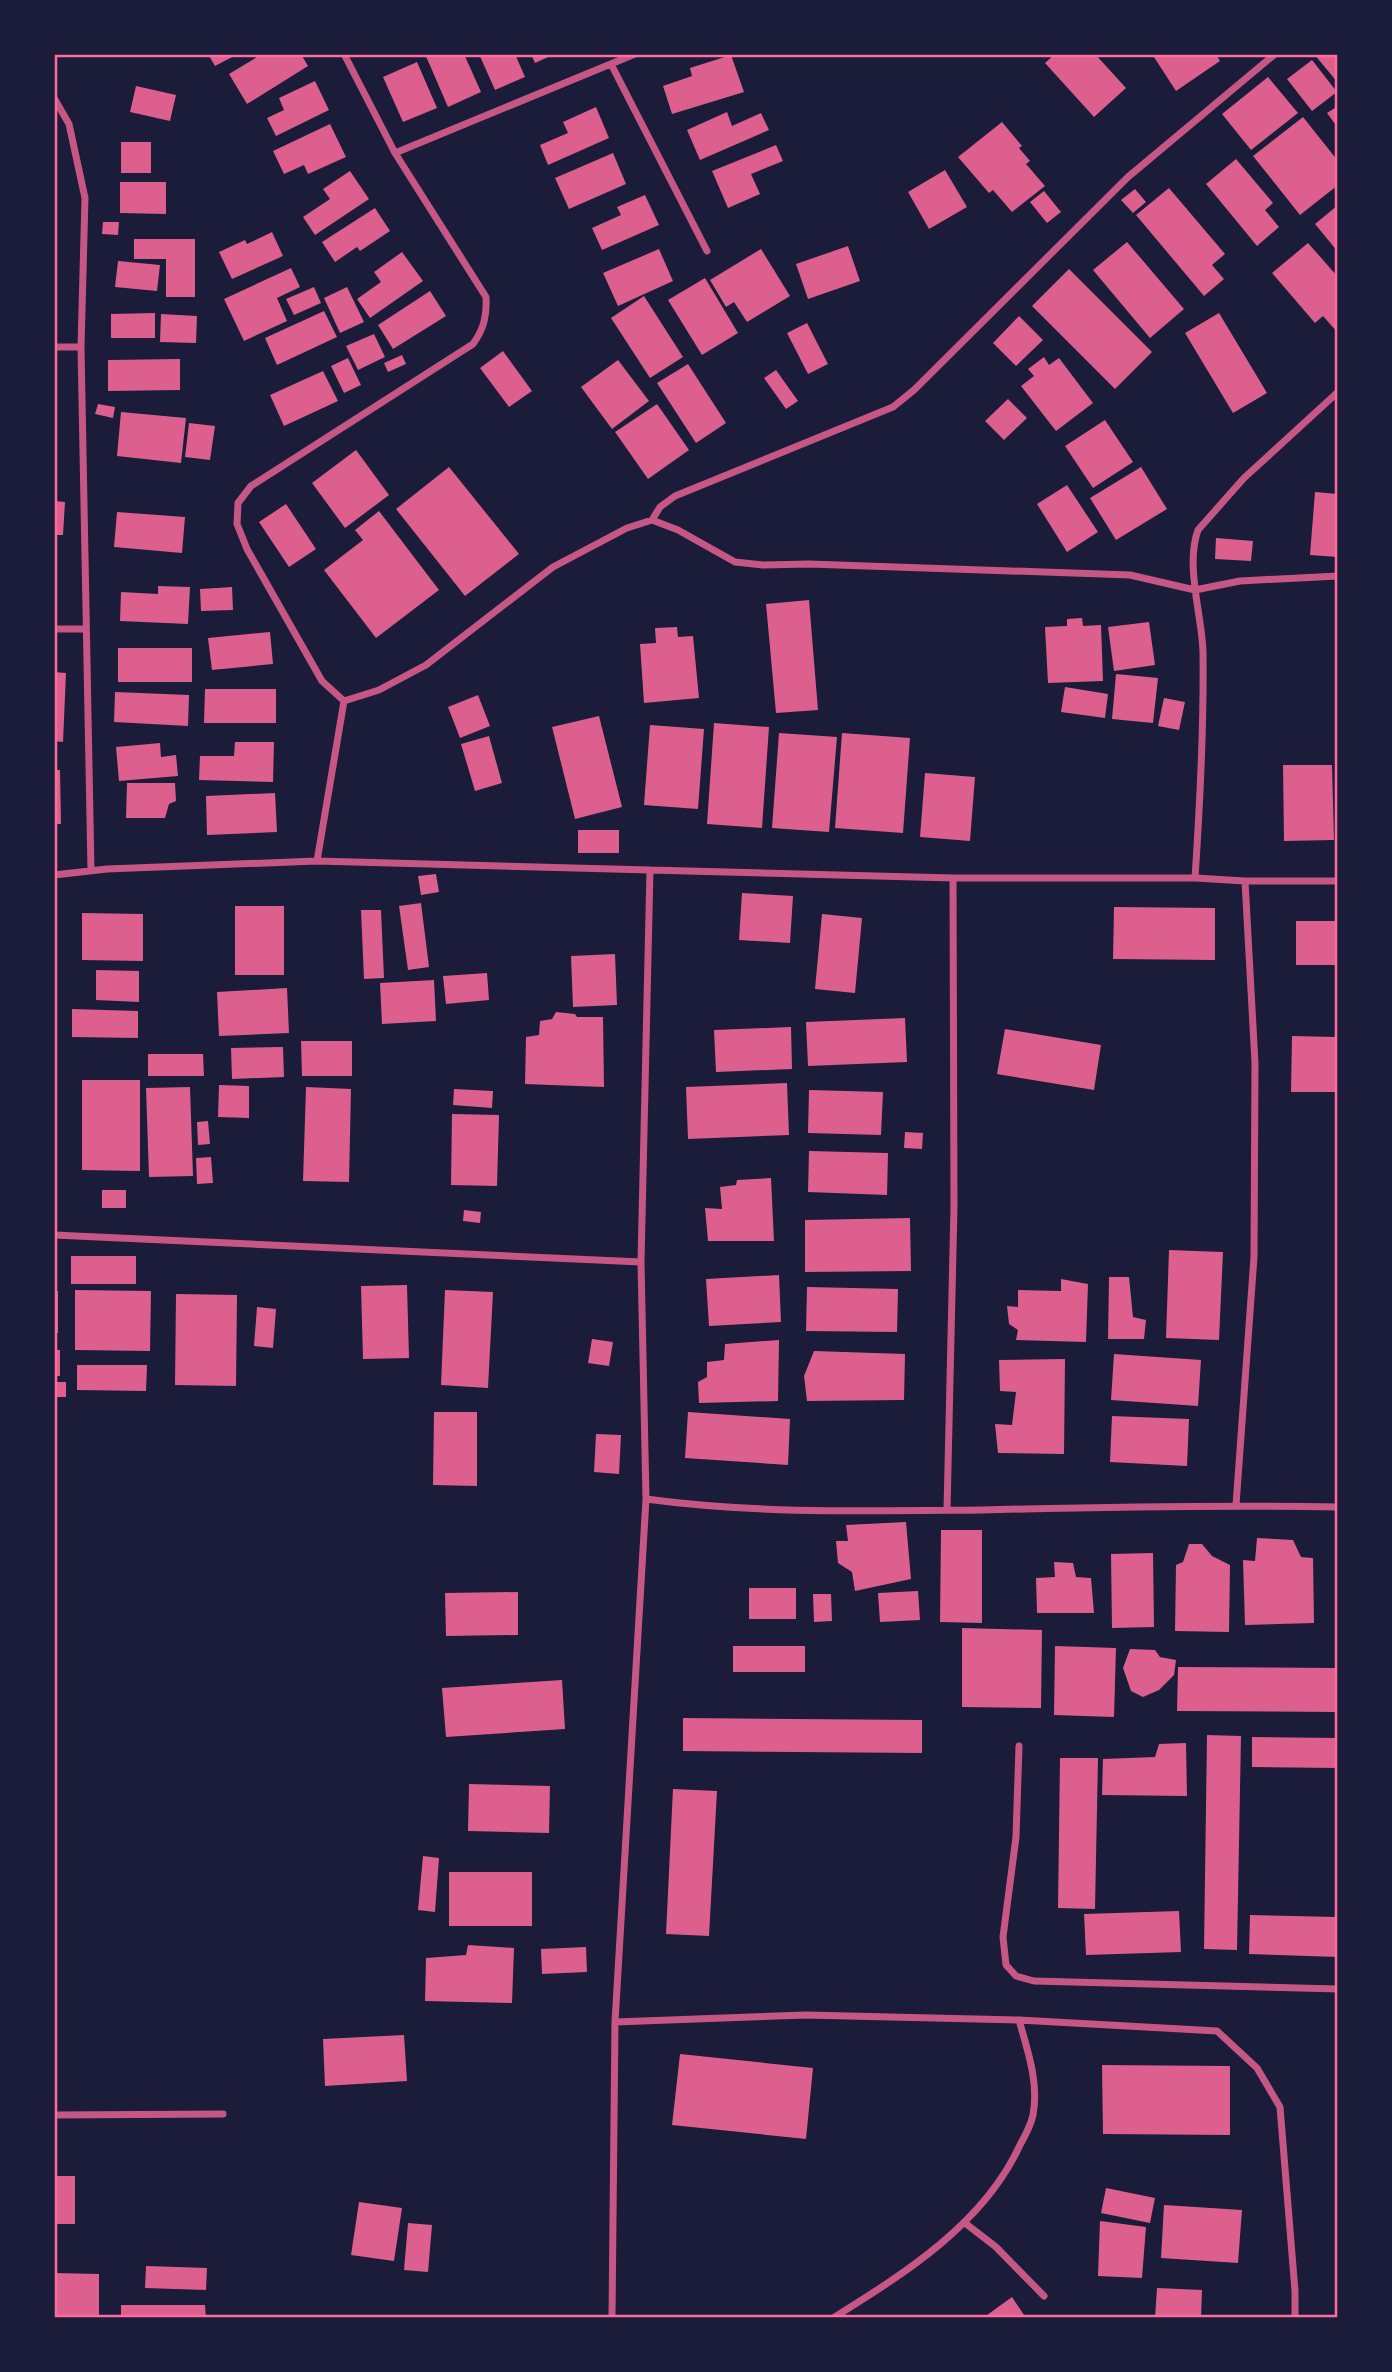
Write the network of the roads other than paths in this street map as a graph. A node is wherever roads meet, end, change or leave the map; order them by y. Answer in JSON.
{"nodes":[{"id":1,"x":344,"y":54,"type":"edge"},
{"id":2,"x":635,"y":54,"type":"edge"},
{"id":3,"x":1275,"y":54,"type":"edge"},
{"id":4,"x":611,"y":64,"type":"junction"},
{"id":5,"x":54,"y":97,"type":"edge"},
{"id":6,"x":395,"y":153,"type":"junction"},
{"id":7,"x":707,"y":251,"type":"dead end"},
{"id":8,"x":81,"y":346,"type":"junction"},
{"id":9,"x":54,"y":347,"type":"edge"},
{"id":10,"x":1338,"y":392,"type":"edge"},
{"id":11,"x":652,"y":520,"type":"junction"},
{"id":12,"x":1338,"y":576,"type":"edge"},
{"id":13,"x":1195,"y":590,"type":"junction"},
{"id":14,"x":54,"y":629,"type":"edge"},
{"id":15,"x":86,"y":629,"type":"junction"},
{"id":16,"x":344,"y":701,"type":"junction"},
{"id":17,"x":317,"y":860,"type":"junction"},
{"id":18,"x":650,"y":870,"type":"junction"},
{"id":19,"x":91,"y":871,"type":"junction"},
{"id":20,"x":54,"y":875,"type":"edge"},
{"id":21,"x":953,"y":878,"type":"junction"},
{"id":22,"x":1195,"y":878,"type":"junction"},
{"id":23,"x":1245,"y":881,"type":"junction"},
{"id":24,"x":1338,"y":881,"type":"edge"},
{"id":25,"x":54,"y":1235,"type":"edge"},
{"id":26,"x":641,"y":1262,"type":"junction"},
{"id":27,"x":646,"y":1499,"type":"junction"},
{"id":28,"x":1236,"y":1505,"type":"junction"},
{"id":29,"x":1338,"y":1507,"type":"edge"},
{"id":30,"x":947,"y":1510,"type":"junction"},
{"id":31,"x":1019,"y":1746,"type":"dead end"},
{"id":32,"x":1338,"y":1989,"type":"edge"},
{"id":33,"x":1019,"y":2021,"type":"junction"},
{"id":34,"x":615,"y":2022,"type":"junction"},
{"id":35,"x":223,"y":2114,"type":"dead end"},
{"id":36,"x":54,"y":2115,"type":"edge"},
{"id":37,"x":965,"y":2223,"type":"junction"},
{"id":38,"x":1044,"y":2296,"type":"dead end"},
{"id":39,"x":612,"y":2318,"type":"edge"},
{"id":40,"x":833,"y":2318,"type":"edge"},
{"id":41,"x":1294,"y":2318,"type":"edge"}],
"edges":[{"from":1,"to":6,"type":"street"},
{"from":2,"to":4,"type":"street"},
{"from":3,"to":11,"type":"street"},
{"from":4,"to":6,"type":"street"},
{"from":4,"to":7,"type":"street"},
{"from":5,"to":8,"type":"street"},
{"from":6,"to":16,"type":"street"},
{"from":8,"to":9,"type":"street"},
{"from":8,"to":15,"type":"street"},
{"from":10,"to":13,"type":"street"},
{"from":11,"to":13,"type":"street"},
{"from":11,"to":16,"type":"street"},
{"from":12,"to":13,"type":"street"},
{"from":13,"to":22,"type":"street"},
{"from":14,"to":15,"type":"street"},
{"from":15,"to":19,"type":"street"},
{"from":16,"to":17,"type":"street"},
{"from":17,"to":18,"type":"street"},
{"from":17,"to":19,"type":"street"},
{"from":18,"to":21,"type":"street"},
{"from":18,"to":26,"type":"street"},
{"from":19,"to":20,"type":"street"},
{"from":21,"to":22,"type":"street"},
{"from":21,"to":30,"type":"street"},
{"from":22,"to":23,"type":"street"},
{"from":23,"to":24,"type":"street"},
{"from":23,"to":28,"type":"street"},
{"from":25,"to":26,"type":"street"},
{"from":26,"to":27,"type":"street"},
{"from":27,"to":30,"type":"street"},
{"from":27,"to":34,"type":"street"},
{"from":28,"to":29,"type":"street"},
{"from":28,"to":30,"type":"street"},
{"from":31,"to":32,"type":"street"},
{"from":33,"to":34,"type":"street"},
{"from":33,"to":37,"type":"street"},
{"from":33,"to":41,"type":"street"},
{"from":34,"to":39,"type":"street"},
{"from":35,"to":36,"type":"street"},
{"from":37,"to":38,"type":"street"},
{"from":37,"to":40,"type":"street"}]}
